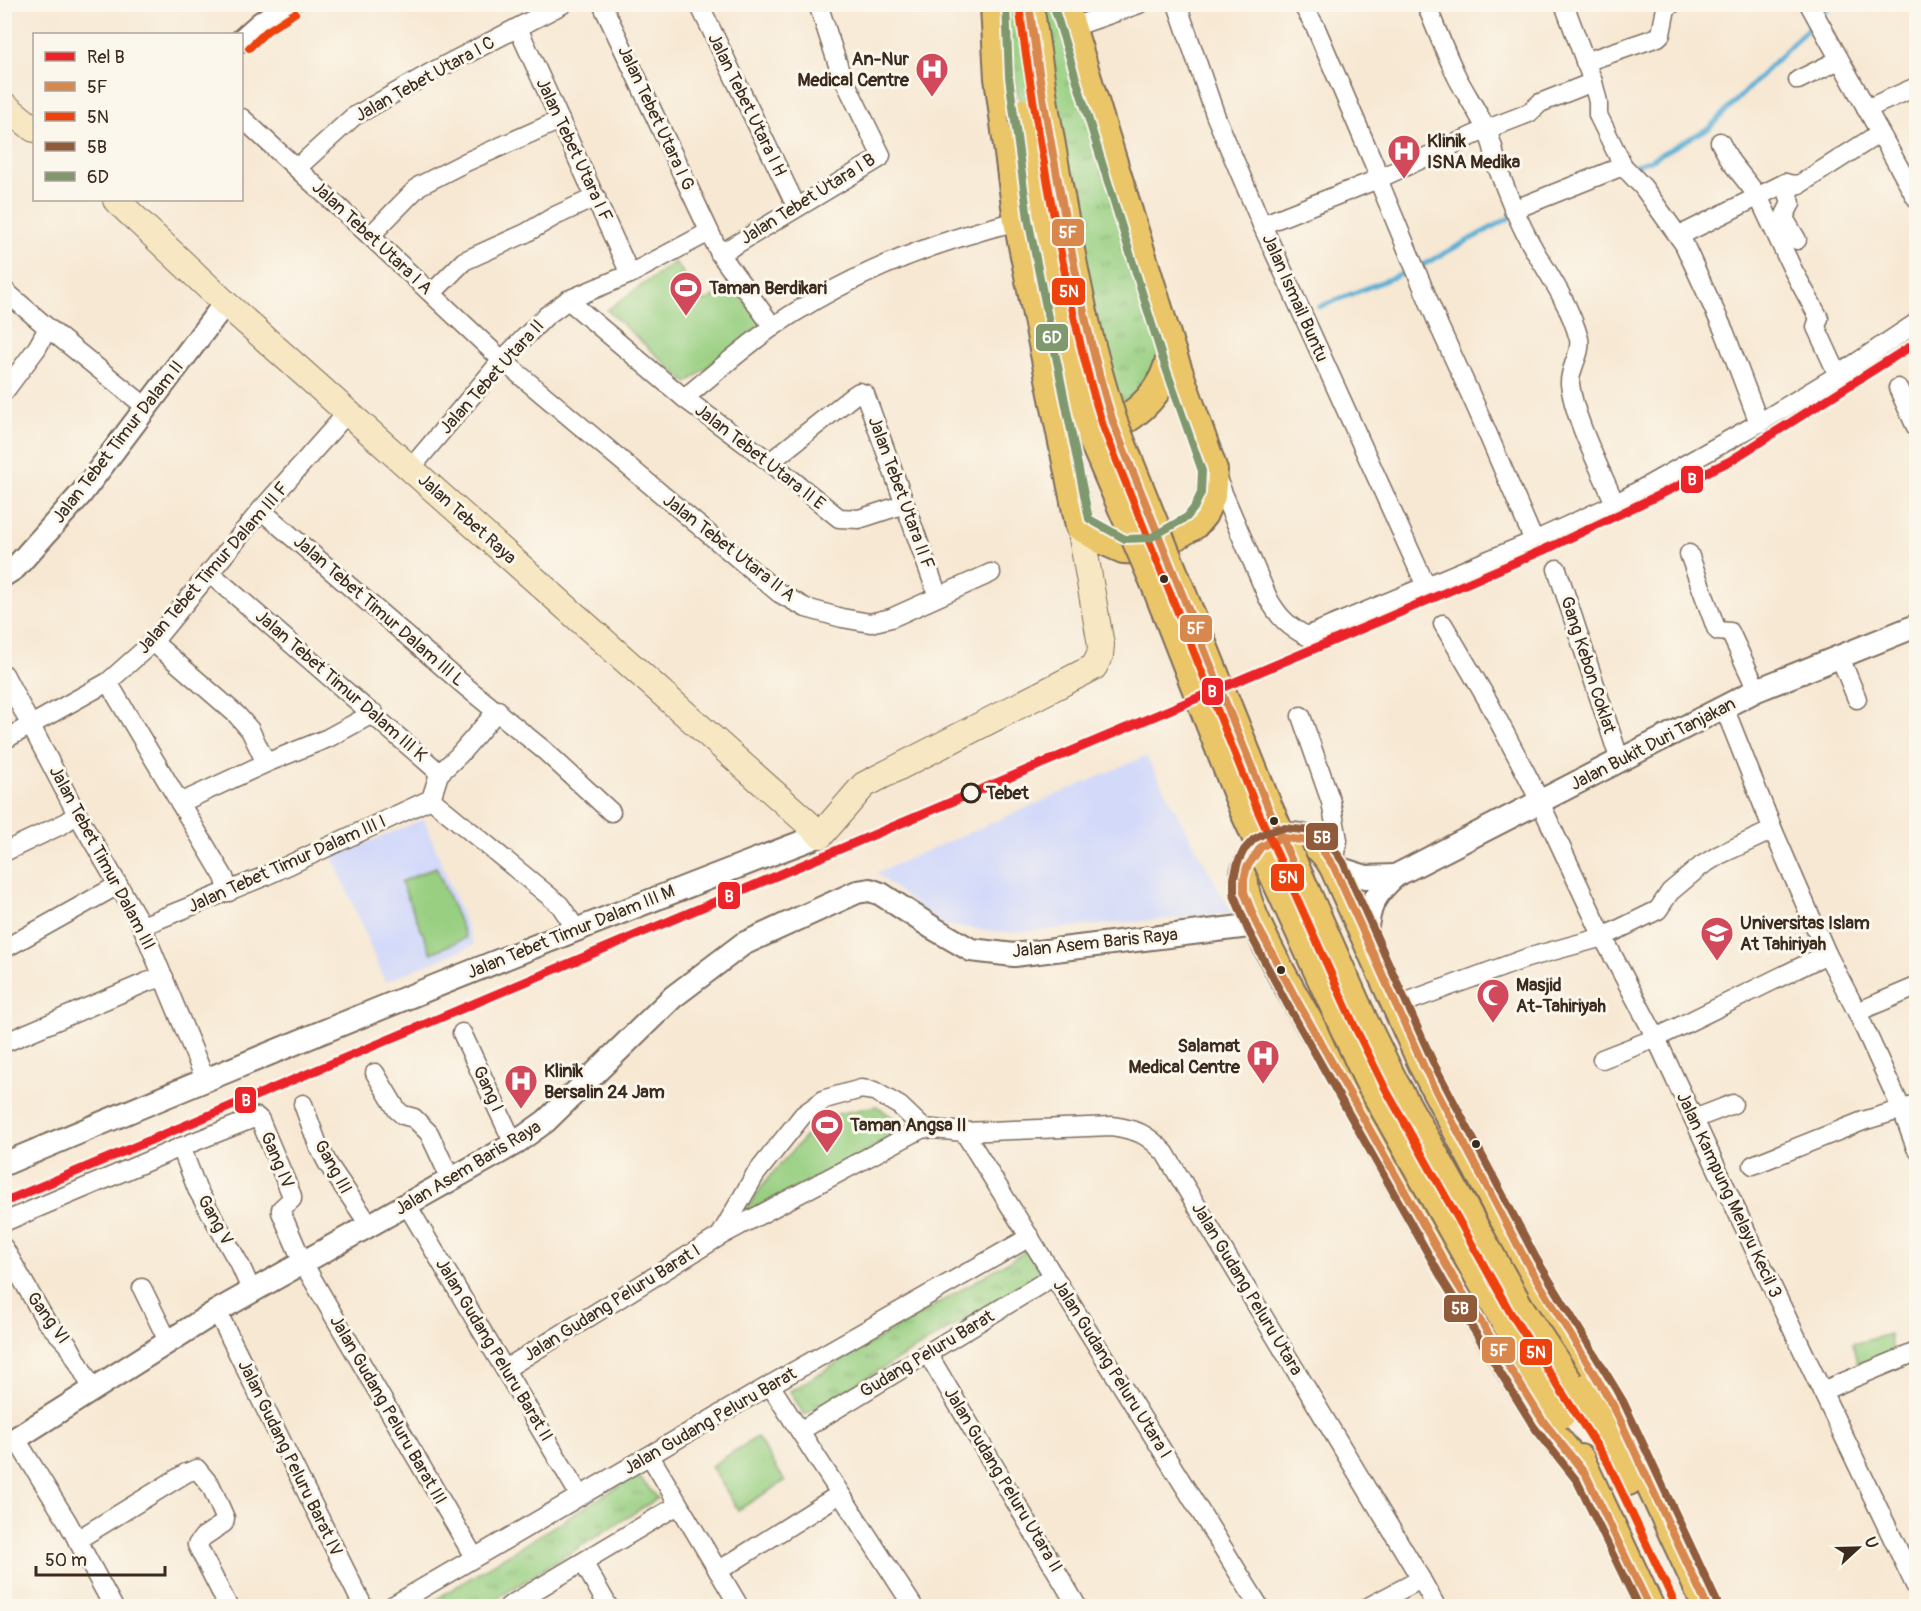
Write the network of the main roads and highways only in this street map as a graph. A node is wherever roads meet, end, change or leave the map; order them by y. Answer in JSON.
{"nodes":[{"id":1,"x":1029,"y":4,"type":"edge"},
{"id":2,"x":995,"y":5,"type":"edge"},
{"id":3,"x":1067,"y":16,"type":"edge"},
{"id":4,"x":4,"y":105,"type":"edge"},
{"id":5,"x":1034,"y":112,"type":"junction"},
{"id":6,"x":33,"y":128,"type":"edge"},
{"id":7,"x":117,"y":201,"type":"edge"},
{"id":8,"x":1172,"y":354,"type":"junction"},
{"id":9,"x":1054,"y":407,"type":"junction"},
{"id":10,"x":1080,"y":526,"type":"junction"},
{"id":11,"x":821,"y":835,"type":"joint"},
{"id":12,"x":1371,"y":946,"type":"junction"},
{"id":13,"x":1295,"y":997,"type":"junction"},
{"id":14,"x":1586,"y":1475,"type":"junction"},
{"id":15,"x":1651,"y":1487,"type":"junction"},
{"id":16,"x":1648,"y":1522,"type":"junction"},
{"id":17,"x":1649,"y":1606,"type":"edge"},
{"id":18,"x":1688,"y":1606,"type":"edge"},
{"id":19,"x":1707,"y":1606,"type":"edge"}],
"edges":[{"from":1,"to":5,"type":"main road"},
{"from":2,"to":5,"type":"main road"},
{"from":2,"to":9,"type":"main road"},
{"from":3,"to":8,"type":"main road"},
{"from":4,"to":6,"type":"main road"},
{"from":5,"to":14,"type":"main road","bridge":true},
{"from":5,"to":16,"type":"main road","bridge":true},
{"from":7,"to":11,"type":"main road","name":"Jalan Tebet Raya"},
{"from":8,"to":9,"type":"main road"},
{"from":8,"to":10,"type":"main road"},
{"from":9,"to":10,"type":"main road"},
{"from":10,"to":11,"type":"main road","name":"Jalan Tebet Timur Dalam III M"},
{"from":12,"to":13,"type":"main road"},
{"from":12,"to":13,"type":"main road"},
{"from":12,"to":15,"type":"main road"},
{"from":13,"to":14,"type":"main road"},
{"from":14,"to":17,"type":"main road"},
{"from":15,"to":16,"type":"main road"},
{"from":15,"to":19,"type":"main road"},
{"from":16,"to":18,"type":"main road"}]}
